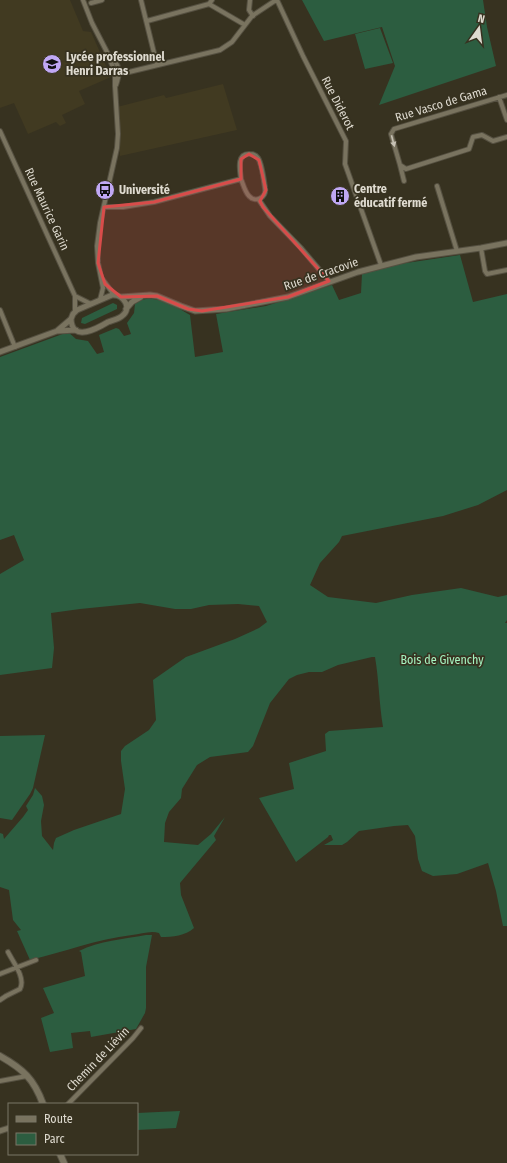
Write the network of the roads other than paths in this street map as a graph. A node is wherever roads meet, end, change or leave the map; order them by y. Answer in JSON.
{"nodes":[{"id":1,"x":83,"y":0,"type":"edge"},
{"id":2,"x":102,"y":0,"type":"edge"},
{"id":3,"x":141,"y":0,"type":"edge"},
{"id":4,"x":250,"y":0,"type":"edge"},
{"id":5,"x":277,"y":0,"type":"edge"},
{"id":6,"x":211,"y":2,"type":"edge"},
{"id":7,"x":90,"y":3,"type":"dead end"},
{"id":8,"x":253,"y":16,"type":"junction"},
{"id":9,"x":147,"y":21,"type":"junction"},
{"id":10,"x":245,"y":25,"type":"junction"},
{"id":11,"x":108,"y":54,"type":"junction"},
{"id":12,"x":157,"y":65,"type":"junction"},
{"id":13,"x":120,"y":72,"type":"junction"},
{"id":14,"x":115,"y":73,"type":"junction"},
{"id":15,"x":115,"y":86,"type":"junction"},
{"id":16,"x":507,"y":95,"type":"edge"},
{"id":17,"x":499,"y":97,"type":"junction"},
{"id":18,"x":507,"y":120,"type":"edge"},
{"id":19,"x":0,"y":131,"type":"edge"},
{"id":20,"x":507,"y":137,"type":"edge"},
{"id":21,"x":400,"y":165,"type":"junction"},
{"id":22,"x":241,"y":179,"type":"junction"},
{"id":23,"x":404,"y":181,"type":"dead end"},
{"id":24,"x":437,"y":186,"type":"dead end"},
{"id":25,"x":259,"y":200,"type":"junction"},
{"id":26,"x":104,"y":207,"type":"junction"},
{"id":27,"x":507,"y":243,"type":"edge"},
{"id":28,"x":482,"y":248,"type":"junction"},
{"id":29,"x":457,"y":251,"type":"junction"},
{"id":30,"x":381,"y":265,"type":"junction"},
{"id":31,"x":507,"y":270,"type":"edge"},
{"id":32,"x":102,"y":278,"type":"junction"},
{"id":33,"x":329,"y":282,"type":"junction"},
{"id":34,"x":75,"y":296,"type":"junction"},
{"id":35,"x":118,"y":296,"type":"junction"},
{"id":36,"x":142,"y":296,"type":"junction"},
{"id":37,"x":100,"y":300,"type":"junction"},
{"id":38,"x":91,"y":304,"type":"junction"},
{"id":39,"x":126,"y":309,"type":"junction"},
{"id":40,"x":0,"y":310,"type":"edge"},
{"id":41,"x":75,"y":312,"type":"junction"},
{"id":42,"x":71,"y":320,"type":"junction"},
{"id":43,"x":76,"y":330,"type":"junction"},
{"id":44,"x":57,"y":331,"type":"junction"},
{"id":45,"x":15,"y":346,"type":"junction"},
{"id":46,"x":0,"y":352,"type":"edge"},
{"id":47,"x":8,"y":952,"type":"dead end"},
{"id":48,"x":36,"y":960,"type":"dead end"},
{"id":49,"x":16,"y":968,"type":"junction"},
{"id":50,"x":0,"y":974,"type":"edge"},
{"id":51,"x":0,"y":1000,"type":"edge"},
{"id":52,"x":141,"y":1028,"type":"dead end"},
{"id":53,"x":0,"y":1056,"type":"edge"},
{"id":54,"x":28,"y":1075,"type":"junction"},
{"id":55,"x":0,"y":1081,"type":"edge"},
{"id":56,"x":43,"y":1103,"type":"edge"},
{"id":57,"x":69,"y":1103,"type":"edge"}],
"edges":[{"from":1,"to":11,"type":"street"},
{"from":2,"to":7,"type":"street"},
{"from":3,"to":9,"type":"street"},
{"from":4,"to":8,"type":"street"},
{"from":5,"to":8,"type":"street"},
{"from":5,"to":30,"type":"street","name":"Rue Diderot"},
{"from":6,"to":9,"type":"street"},
{"from":6,"to":10,"type":"street"},
{"from":8,"to":10,"type":"street"},
{"from":9,"to":12,"type":"street"},
{"from":10,"to":12,"type":"street"},
{"from":11,"to":13,"type":"street"},
{"from":11,"to":14,"type":"street"},
{"from":12,"to":13,"type":"street"},
{"from":13,"to":14,"type":"street"},
{"from":13,"to":15,"type":"street"},
{"from":14,"to":15,"type":"street"},
{"from":15,"to":26,"type":"street"},
{"from":16,"to":17,"type":"street","name":"Rue Vasco de Gama"},
{"from":17,"to":18,"type":"street"},
{"from":17,"to":21,"type":"street","name":"Rue Vasco de Gama","one_way":true},
{"from":19,"to":34,"type":"street","name":"Rue Maurice Garin"},
{"from":20,"to":21,"type":"street"},
{"from":21,"to":23,"type":"street","name":"Rue Vasco de Gama"},
{"from":22,"to":25,"type":"street"},
{"from":22,"to":25,"type":"street"},
{"from":22,"to":26,"type":"street"},
{"from":24,"to":29,"type":"street"},
{"from":25,"to":33,"type":"street"},
{"from":26,"to":32,"type":"street"},
{"from":27,"to":28,"type":"street","name":"Rue de Cracovie"},
{"from":28,"to":29,"type":"street","name":"Rue de Cracovie"},
{"from":28,"to":31,"type":"street"},
{"from":29,"to":30,"type":"street","name":"Rue de Cracovie"},
{"from":30,"to":33,"type":"street","name":"Rue de Cracovie"},
{"from":32,"to":35,"type":"street"},
{"from":32,"to":37,"type":"street"},
{"from":33,"to":36,"type":"street","name":"Rue de Cracovie"},
{"from":34,"to":38,"type":"street"},
{"from":34,"to":41,"type":"street","name":"Rue Maurice Garin"},
{"from":35,"to":36,"type":"street","name":"Rue de Cracovie"},
{"from":35,"to":37,"type":"street","name":"Rue de Cracovie"},
{"from":35,"to":39,"type":"street"},
{"from":36,"to":39,"type":"street"},
{"from":37,"to":38,"type":"street","name":"Rue de Cracovie"},
{"from":38,"to":41,"type":"street","name":"Rue de Cracovie"},
{"from":39,"to":43,"type":"street"},
{"from":40,"to":45,"type":"street"},
{"from":41,"to":42,"type":"street"},
{"from":42,"to":43,"type":"street"},
{"from":42,"to":44,"type":"street"},
{"from":43,"to":44,"type":"street"},
{"from":44,"to":45,"type":"street"},
{"from":45,"to":46,"type":"street"},
{"from":47,"to":49,"type":"street"},
{"from":48,"to":49,"type":"street"},
{"from":49,"to":50,"type":"street"},
{"from":49,"to":51,"type":"street"},
{"from":52,"to":57,"type":"street","name":"Chemin de Liévin"},
{"from":53,"to":54,"type":"main road"},
{"from":54,"to":55,"type":"street"},
{"from":54,"to":56,"type":"main road"}]}
